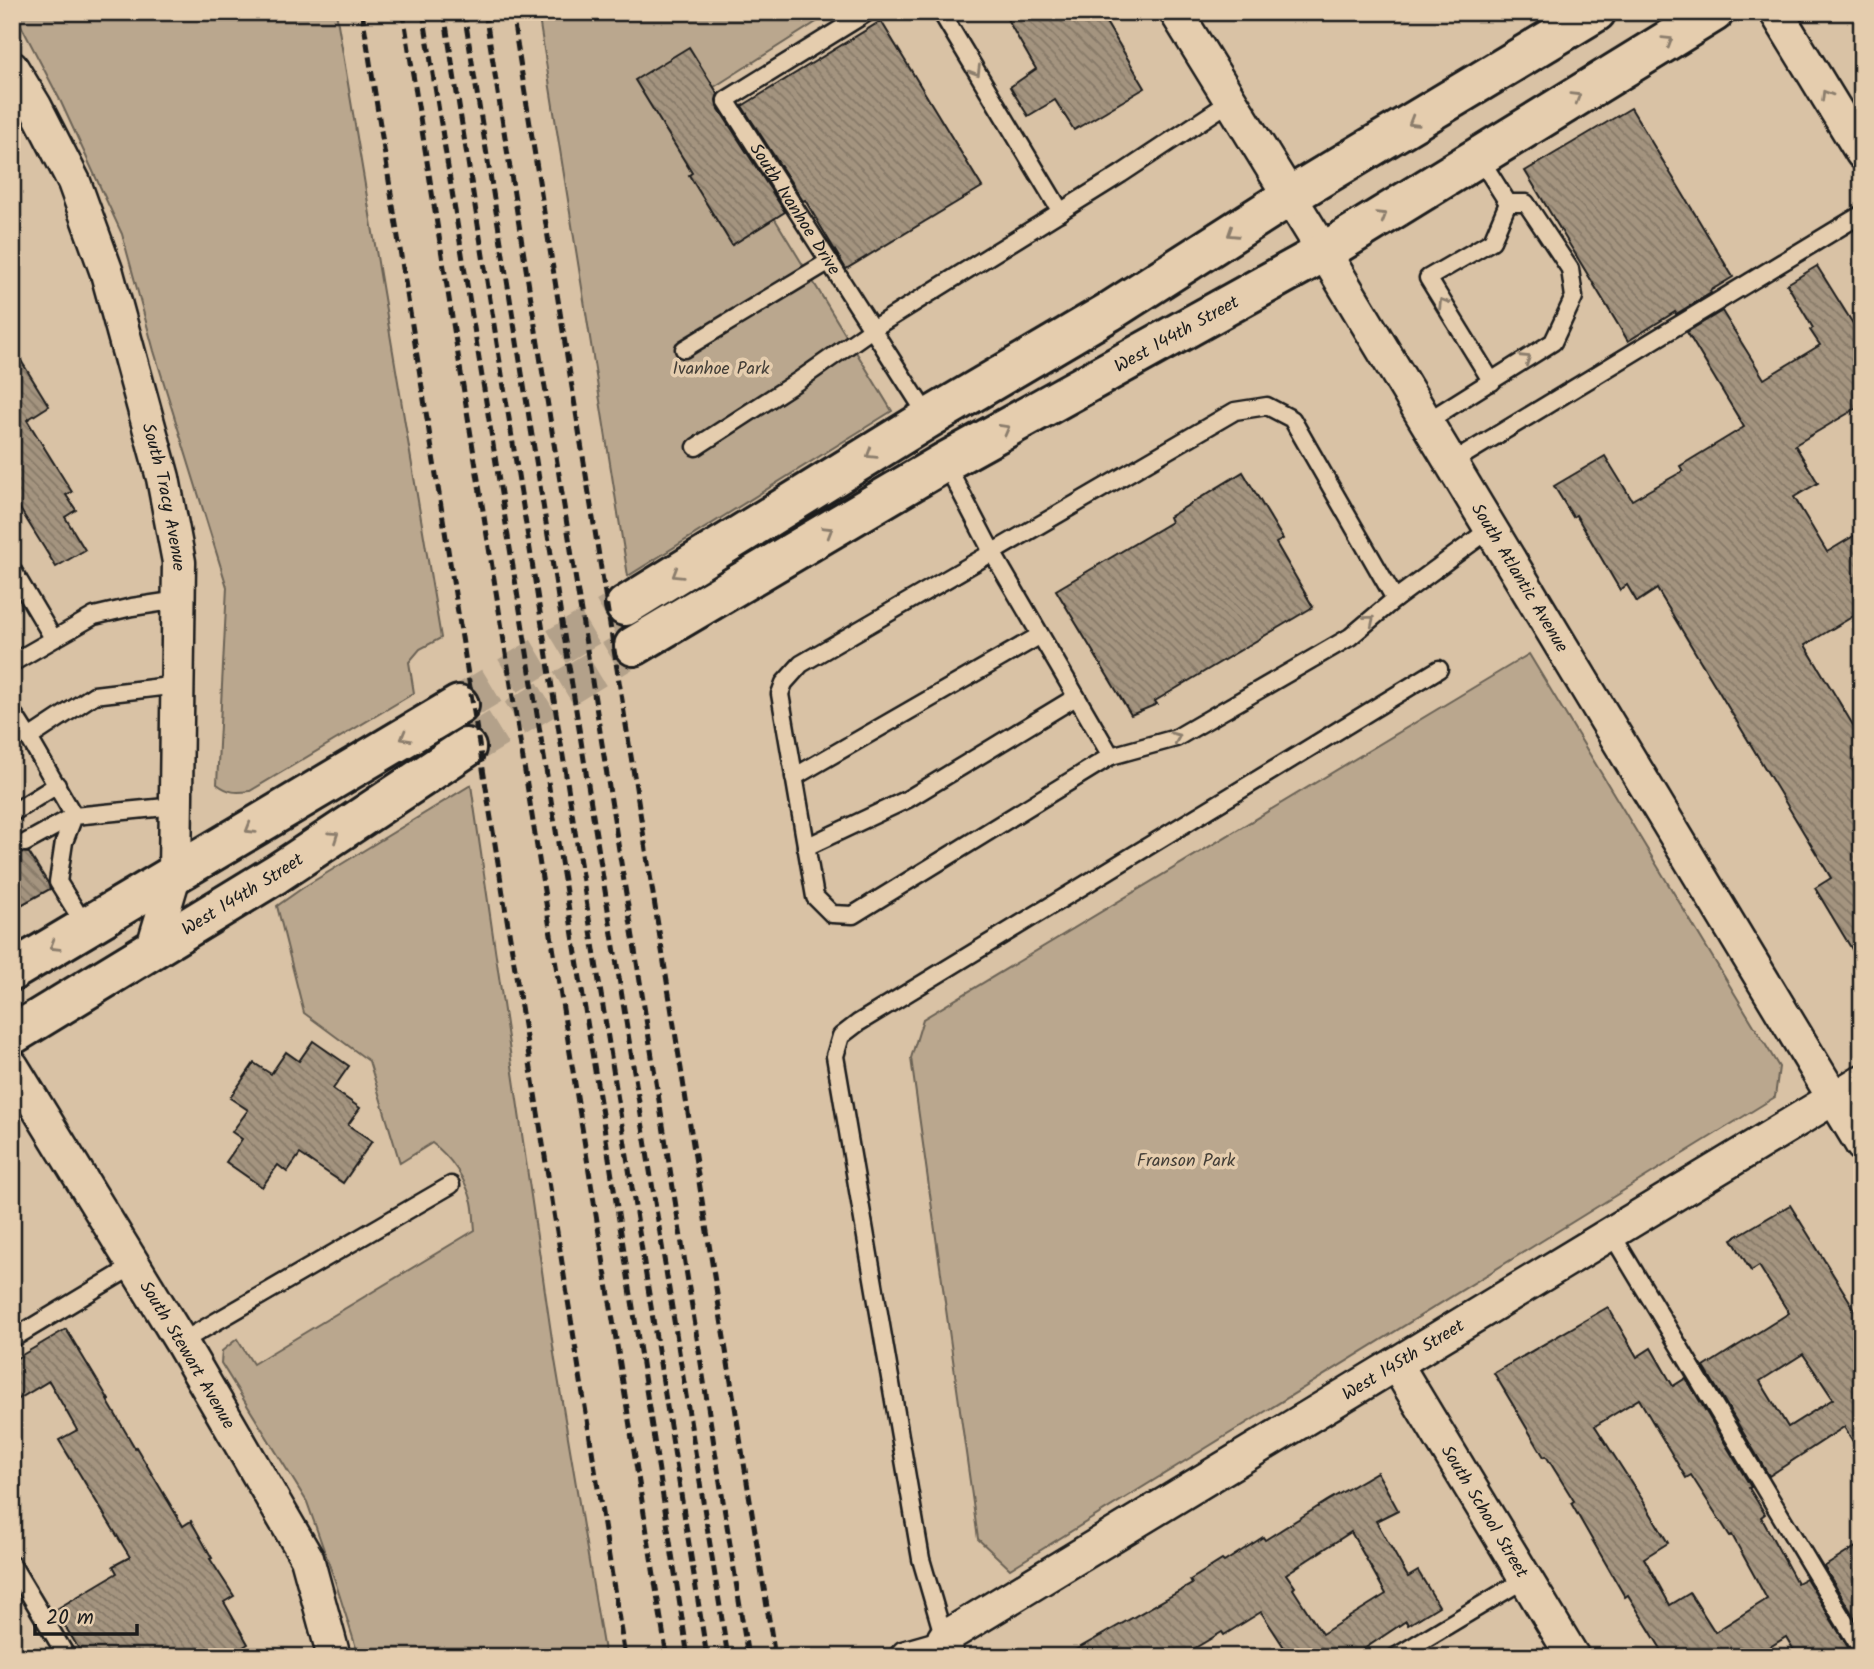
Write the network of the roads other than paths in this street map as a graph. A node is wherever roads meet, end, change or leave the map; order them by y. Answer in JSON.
{"nodes":[{"id":1,"x":868,"y":12,"type":"edge"},
{"id":2,"x":941,"y":12,"type":"edge"},
{"id":3,"x":1176,"y":12,"type":"edge"},
{"id":4,"x":1596,"y":12,"type":"edge"},
{"id":5,"x":1714,"y":12,"type":"edge"},
{"id":6,"x":1776,"y":12,"type":"edge"},
{"id":7,"x":12,"y":68,"type":"edge"},
{"id":8,"x":1231,"y":101,"type":"junction"},
{"id":9,"x":1862,"y":153,"type":"edge"},
{"id":10,"x":1478,"y":157,"type":"junction"},
{"id":11,"x":1290,"y":196,"type":"junction"},
{"id":12,"x":1508,"y":203,"type":"junction"},
{"id":13,"x":1060,"y":212,"type":"junction"},
{"id":14,"x":1862,"y":214,"type":"edge"},
{"id":15,"x":1324,"y":252,"type":"junction"},
{"id":16,"x":828,"y":262,"type":"junction"},
{"id":17,"x":872,"y":329,"type":"junction"},
{"id":18,"x":684,"y":349,"type":"dead end"},
{"id":19,"x":1492,"y":382,"type":"junction"},
{"id":20,"x":929,"y":418,"type":"junction"},
{"id":21,"x":1426,"y":422,"type":"junction"},
{"id":22,"x":696,"y":447,"type":"dead end"},
{"id":23,"x":945,"y":462,"type":"junction"},
{"id":24,"x":1451,"y":463,"type":"junction"},
{"id":25,"x":1490,"y":528,"type":"junction"},
{"id":26,"x":992,"y":552,"type":"junction"},
{"id":27,"x":12,"y":569,"type":"edge"},
{"id":28,"x":1395,"y":599,"type":"junction"},
{"id":29,"x":179,"y":600,"type":"junction"},
{"id":30,"x":625,"y":606,"type":"tunnel mouth"},
{"id":31,"x":1039,"y":636,"type":"junction"},
{"id":32,"x":53,"y":638,"type":"junction"},
{"id":33,"x":634,"y":646,"type":"tunnel mouth"},
{"id":34,"x":12,"y":663,"type":"edge"},
{"id":35,"x":1439,"y":670,"type":"dead end"},
{"id":36,"x":178,"y":685,"type":"junction"},
{"id":37,"x":1076,"y":697,"type":"junction"},
{"id":38,"x":459,"y":705,"type":"tunnel mouth"},
{"id":39,"x":12,"y":718,"type":"edge"},
{"id":40,"x":29,"y":738,"type":"junction"},
{"id":41,"x":466,"y":747,"type":"tunnel mouth"},
{"id":42,"x":1111,"y":756,"type":"junction"},
{"id":43,"x":794,"y":776,"type":"junction"},
{"id":44,"x":57,"y":785,"type":"junction"},
{"id":45,"x":176,"y":806,"type":"junction"},
{"id":46,"x":12,"y":813,"type":"edge"},
{"id":47,"x":74,"y":816,"type":"junction"},
{"id":48,"x":25,"y":843,"type":"dead end"},
{"id":49,"x":806,"y":847,"type":"junction"},
{"id":50,"x":61,"y":865,"type":"junction"},
{"id":51,"x":175,"y":873,"type":"junction"},
{"id":52,"x":44,"y":875,"type":"dead end"},
{"id":53,"x":86,"y":927,"type":"junction"},
{"id":54,"x":152,"y":950,"type":"junction"},
{"id":55,"x":12,"y":971,"type":"edge"},
{"id":56,"x":12,"y":1035,"type":"edge"},
{"id":57,"x":12,"y":1066,"type":"edge"},
{"id":58,"x":1862,"y":1081,"type":"edge"},
{"id":59,"x":1834,"y":1098,"type":"junction"},
{"id":60,"x":1862,"y":1145,"type":"edge"},
{"id":61,"x":451,"y":1185,"type":"dead end"},
{"id":62,"x":1611,"y":1233,"type":"junction"},
{"id":63,"x":135,"y":1265,"type":"junction"},
{"id":64,"x":12,"y":1339,"type":"edge"},
{"id":65,"x":181,"y":1342,"type":"junction"},
{"id":66,"x":1396,"y":1364,"type":"junction"},
{"id":67,"x":12,"y":1564,"type":"edge"},
{"id":68,"x":1525,"y":1578,"type":"junction"},
{"id":69,"x":945,"y":1647,"type":"edge"},
{"id":70,"x":1862,"y":1651,"type":"edge"},
{"id":71,"x":67,"y":1657,"type":"edge"},
{"id":72,"x":334,"y":1657,"type":"edge"},
{"id":73,"x":896,"y":1657,"type":"edge"},
{"id":74,"x":1395,"y":1657,"type":"edge"},
{"id":75,"x":1573,"y":1657,"type":"edge"}],
"edges":[{"from":1,"to":16,"type":"lane","name":"South Ivanhoe Drive"},
{"from":2,"to":13,"type":"lane","one_way":true},
{"from":3,"to":8,"type":"street","name":"South Atlantic Avenue"},
{"from":4,"to":11,"type":"street","one_way":true},
{"from":10,"to":5,"type":"street","name":"West 144th Street","one_way":true},
{"from":9,"to":6,"type":"street","one_way":true},
{"from":7,"to":29,"type":"street","name":"South Tracy Avenue"},
{"from":8,"to":11,"type":"street","name":"South Atlantic Avenue"},
{"from":8,"to":13,"type":"lane"},
{"from":10,"to":12,"type":"lane"},
{"from":15,"to":10,"type":"street","name":"West 144th Street","one_way":true},
{"from":11,"to":15,"type":"street","name":"South Atlantic Avenue"},
{"from":11,"to":20,"type":"street","one_way":true},
{"from":19,"to":12,"type":"lane","one_way":true},
{"from":19,"to":12,"type":"lane","one_way":true},
{"from":13,"to":17,"type":"lane"},
{"from":14,"to":24,"type":"lane"},
{"from":15,"to":21,"type":"street","name":"South Atlantic Avenue"},
{"from":23,"to":15,"type":"street","name":"West 144th Street","one_way":true},
{"from":16,"to":17,"type":"lane","name":"South Ivanhoe Drive"},
{"from":16,"to":18,"type":"lane"},
{"from":17,"to":20,"type":"lane","name":"South Ivanhoe Drive"},
{"from":17,"to":22,"type":"lane"},
{"from":19,"to":21,"type":"lane"},
{"from":20,"to":23,"type":"street","name":"South Ivanhoe Drive"},
{"from":20,"to":30,"type":"street","one_way":true},
{"from":21,"to":24,"type":"street","name":"South Atlantic Avenue"},
{"from":23,"to":26,"type":"lane"},
{"from":33,"to":23,"type":"street","name":"West 144th Street","one_way":true},
{"from":24,"to":25,"type":"street","name":"South Atlantic Avenue"},
{"from":25,"to":28,"type":"lane"},
{"from":25,"to":59,"type":"street","name":"South Atlantic Avenue"},
{"from":26,"to":28,"type":"lane"},
{"from":26,"to":31,"type":"lane"},
{"from":26,"to":43,"type":"lane"},
{"from":27,"to":32,"type":"lane"},
{"from":42,"to":28,"type":"lane","one_way":true},
{"from":29,"to":32,"type":"lane"},
{"from":29,"to":36,"type":"street","name":"South Tracy Avenue"},
{"from":31,"to":37,"type":"lane"},
{"from":31,"to":43,"type":"lane"},
{"from":32,"to":34,"type":"lane"},
{"from":35,"to":69,"type":"lane"},
{"from":36,"to":40,"type":"lane"},
{"from":36,"to":45,"type":"street","name":"South Tracy Avenue"},
{"from":37,"to":42,"type":"lane"},
{"from":37,"to":49,"type":"lane"},
{"from":38,"to":51,"type":"street","one_way":true},
{"from":39,"to":40,"type":"lane"},
{"from":40,"to":44,"type":"lane"},
{"from":54,"to":41,"type":"street","name":"West 144th Street","one_way":true},
{"from":42,"to":49,"type":"lane"},
{"from":43,"to":49,"type":"lane"},
{"from":44,"to":46,"type":"lane"},
{"from":44,"to":47,"type":"lane"},
{"from":45,"to":47,"type":"lane"},
{"from":45,"to":51,"type":"street","name":"South Tracy Avenue"},
{"from":47,"to":48,"type":"lane"},
{"from":47,"to":50,"type":"lane"},
{"from":50,"to":52,"type":"lane"},
{"from":50,"to":53,"type":"lane"},
{"from":51,"to":53,"type":"street"},
{"from":51,"to":54,"type":"street","name":"South Tracy Avenue"},
{"from":53,"to":55,"type":"street","one_way":true},
{"from":54,"to":56,"type":"street","name":"West 144th Street"},
{"from":57,"to":63,"type":"street","name":"South Stewart Avenue"},
{"from":58,"to":59,"type":"street","name":"West 145th Street"},
{"from":59,"to":60,"type":"street","name":"South Atlantic Avenue"},
{"from":59,"to":62,"type":"street","name":"West 145th Street"},
{"from":61,"to":65,"type":"lane"},
{"from":62,"to":66,"type":"street","name":"West 145th Street"},
{"from":62,"to":70,"type":"lane"},
{"from":63,"to":64,"type":"lane"},
{"from":63,"to":65,"type":"street","name":"South Stewart Avenue"},
{"from":65,"to":72,"type":"street","name":"South Stewart Avenue"},
{"from":66,"to":68,"type":"street","name":"South School Street"},
{"from":66,"to":69,"type":"street","name":"West 145th Street"},
{"from":67,"to":71,"type":"lane"},
{"from":68,"to":74,"type":"lane"},
{"from":68,"to":75,"type":"street","name":"South School Street"},
{"from":69,"to":73,"type":"lane"}]}
